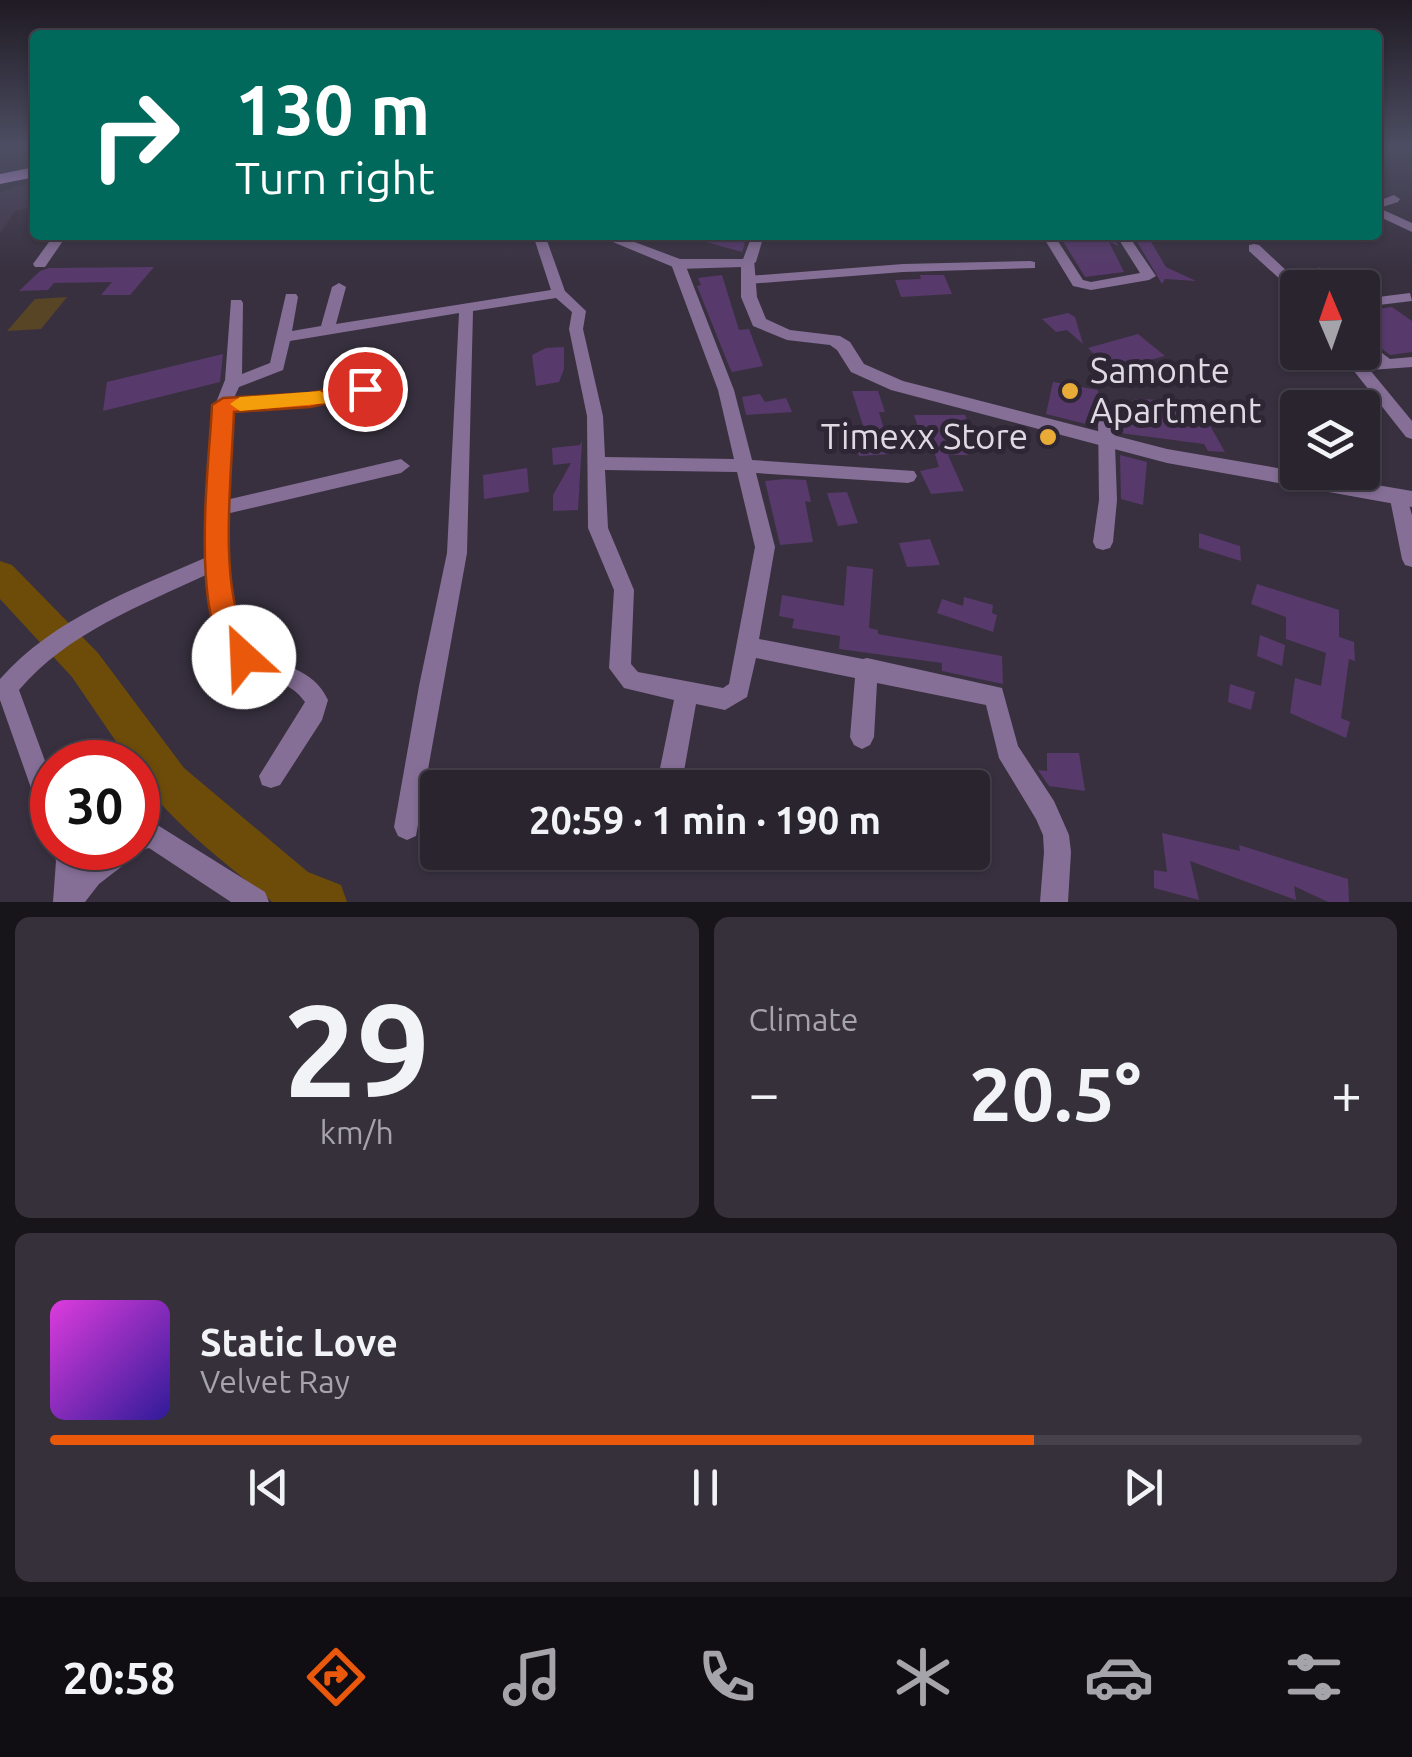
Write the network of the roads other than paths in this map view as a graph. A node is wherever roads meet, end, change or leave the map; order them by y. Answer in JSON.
{"nodes":[{"id":1,"x":1394,"y":199,"type":"dead end"},
{"id":2,"x":1382,"y":206,"type":"edge"},
{"id":3,"x":1382,"y":210,"type":"edge"},
{"id":4,"x":1412,"y":228,"type":"edge"},
{"id":5,"x":57,"y":240,"type":"edge"},
{"id":6,"x":541,"y":240,"type":"edge"},
{"id":7,"x":615,"y":240,"type":"edge"},
{"id":8,"x":757,"y":240,"type":"edge"},
{"id":9,"x":1051,"y":240,"type":"edge"},
{"id":10,"x":1125,"y":240,"type":"edge"},
{"id":11,"x":1254,"y":248,"type":"dead end"},
{"id":12,"x":40,"y":264,"type":"dead end"},
{"id":13,"x":678,"y":264,"type":"junction"},
{"id":14,"x":1030,"y":265,"type":"dead end"},
{"id":15,"x":748,"y":271,"type":"junction"},
{"id":16,"x":1280,"y":272,"type":"edge"},
{"id":17,"x":340,"y":287,"type":"dead end"},
{"id":18,"x":559,"y":294,"type":"junction"},
{"id":19,"x":290,"y":297,"type":"dead end"},
{"id":20,"x":1410,"y":297,"type":"edge"},
{"id":21,"x":1380,"y":301,"type":"edge"},
{"id":22,"x":236,"y":302,"type":"dead end"},
{"id":23,"x":466,"y":309,"type":"junction"},
{"id":24,"x":328,"y":328,"type":"junction"},
{"id":25,"x":283,"y":338,"type":"junction"},
{"id":26,"x":1380,"y":358,"type":"edge"},
{"id":27,"x":1412,"y":362,"type":"edge"},
{"id":28,"x":1387,"y":364,"type":"junction"},
{"id":29,"x":233,"y":383,"type":"junction"},
{"id":30,"x":365,"y":389,"type":"dead end"},
{"id":31,"x":223,"y":405,"type":"junction"},
{"id":32,"x":1106,"y":417,"type":"dead end"},
{"id":33,"x":1412,"y":433,"type":"edge"},
{"id":34,"x":1107,"y":442,"type":"junction"},
{"id":35,"x":599,"y":463,"type":"junction"},
{"id":36,"x":401,"y":466,"type":"dead end"},
{"id":37,"x":746,"y":466,"type":"junction"},
{"id":38,"x":908,"y":476,"type":"dead end"},
{"id":39,"x":1405,"y":499,"type":"edge"},
{"id":40,"x":218,"y":509,"type":"junction"},
{"id":41,"x":1103,"y":542,"type":"dead end"},
{"id":42,"x":1412,"y":559,"type":"edge"},
{"id":43,"x":218,"y":561,"type":"junction"},
{"id":44,"x":746,"y":646,"type":"junction"},
{"id":45,"x":867,"y":668,"type":"junction"},
{"id":46,"x":687,"y":694,"type":"junction"},
{"id":47,"x":862,"y":737,"type":"dead end"},
{"id":48,"x":30,"y":750,"type":"edge"},
{"id":49,"x":672,"y":770,"type":"edge"},
{"id":50,"x":271,"y":776,"type":"dead end"},
{"id":51,"x":407,"y":828,"type":"dead end"},
{"id":52,"x":160,"y":839,"type":"edge"},
{"id":53,"x":69,"y":870,"type":"edge"},
{"id":54,"x":101,"y":870,"type":"edge"},
{"id":55,"x":66,"y":901,"type":"edge"},
{"id":56,"x":255,"y":902,"type":"edge"},
{"id":57,"x":1054,"y":902,"type":"edge"}],
"edges":[{"from":1,"to":2,"type":"street"},
{"from":3,"to":4,"type":"street"},
{"from":5,"to":12,"type":"street"},
{"from":6,"to":18,"type":"street"},
{"from":7,"to":13,"type":"street"},
{"from":8,"to":15,"type":"street"},
{"from":9,"to":10,"type":"street"},
{"from":11,"to":16,"type":"street"},
{"from":13,"to":15,"type":"street"},
{"from":13,"to":37,"type":"street"},
{"from":14,"to":15,"type":"street"},
{"from":15,"to":34,"type":"street"},
{"from":17,"to":24,"type":"street"},
{"from":18,"to":23,"type":"street"},
{"from":18,"to":35,"type":"street"},
{"from":19,"to":25,"type":"street"},
{"from":20,"to":21,"type":"street"},
{"from":22,"to":29,"type":"street"},
{"from":23,"to":24,"type":"street"},
{"from":23,"to":51,"type":"street"},
{"from":24,"to":25,"type":"street"},
{"from":25,"to":29,"type":"street"},
{"from":26,"to":28,"type":"street"},
{"from":27,"to":28,"type":"street"},
{"from":28,"to":33,"type":"street"},
{"from":29,"to":31,"type":"street"},
{"from":30,"to":31,"type":"street"},
{"from":31,"to":40,"type":"street"},
{"from":32,"to":34,"type":"street"},
{"from":34,"to":39,"type":"street"},
{"from":34,"to":41,"type":"street"},
{"from":35,"to":37,"type":"street"},
{"from":35,"to":46,"type":"street"},
{"from":36,"to":40,"type":"street"},
{"from":37,"to":38,"type":"street"},
{"from":37,"to":44,"type":"street"},
{"from":39,"to":42,"type":"street"},
{"from":40,"to":43,"type":"street"},
{"from":43,"to":48,"type":"street"},
{"from":43,"to":50,"type":"street"},
{"from":44,"to":45,"type":"street"},
{"from":44,"to":46,"type":"street"},
{"from":45,"to":47,"type":"street"},
{"from":45,"to":57,"type":"street"},
{"from":46,"to":49,"type":"street"},
{"from":52,"to":56,"type":"street"},
{"from":53,"to":55,"type":"street"},
{"from":54,"to":55,"type":"street"}]}
